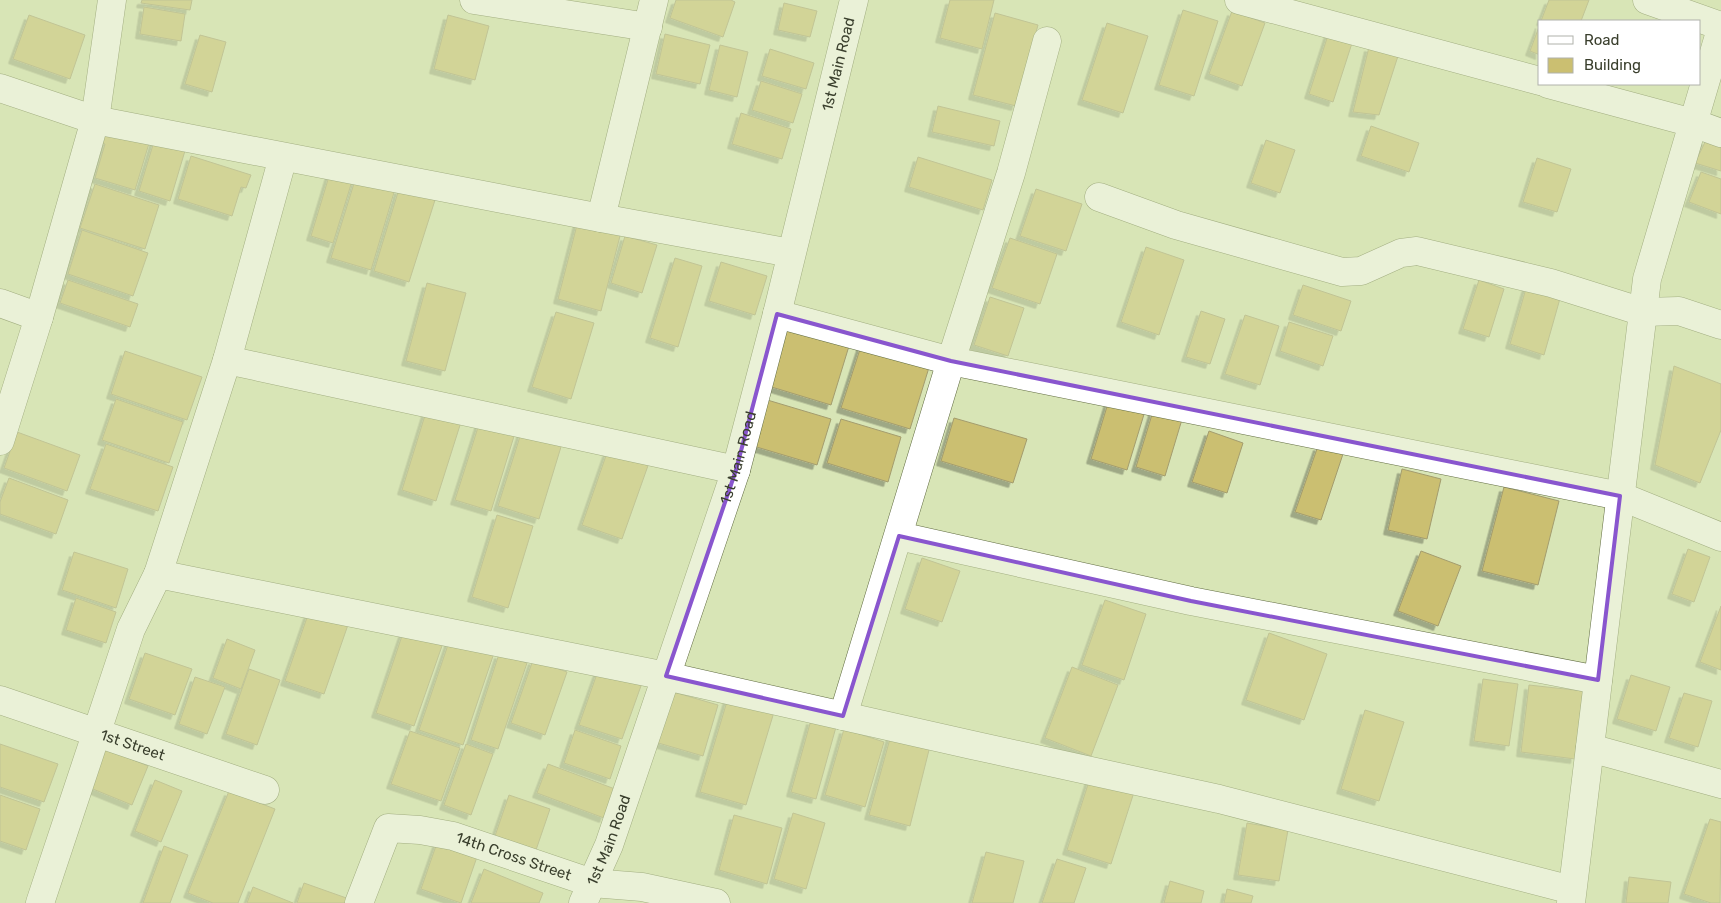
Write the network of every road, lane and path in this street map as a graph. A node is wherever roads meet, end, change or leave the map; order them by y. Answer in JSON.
{"nodes":[{"id":1,"x":112,"y":0,"type":"edge"},
{"id":2,"x":474,"y":0,"type":"edge"},
{"id":3,"x":654,"y":0,"type":"edge"},
{"id":4,"x":854,"y":0,"type":"edge"},
{"id":5,"x":1239,"y":0,"type":"edge"},
{"id":6,"x":1647,"y":0,"type":"edge"},
{"id":7,"x":1285,"y":6,"type":"edge"},
{"id":8,"x":648,"y":27,"type":"junction"},
{"id":9,"x":1721,"y":27,"type":"edge"},
{"id":10,"x":1047,"y":41,"type":"dead end"},
{"id":11,"x":1538,"y":80,"type":"edge"},
{"id":12,"x":1552,"y":85,"type":"edge"},
{"id":13,"x":0,"y":88,"type":"edge"},
{"id":14,"x":95,"y":120,"type":"junction"},
{"id":15,"x":1693,"y":123,"type":"junction"},
{"id":16,"x":1721,"y":133,"type":"edge"},
{"id":17,"x":284,"y":157,"type":"junction"},
{"id":18,"x":1099,"y":197,"type":"dead end"},
{"id":19,"x":600,"y":218,"type":"junction"},
{"id":20,"x":792,"y":253,"type":"junction"},
{"id":21,"x":0,"y":303,"type":"edge"},
{"id":22,"x":1643,"y":312,"type":"junction"},
{"id":23,"x":777,"y":314,"type":"junction"},
{"id":24,"x":39,"y":317,"type":"junction"},
{"id":25,"x":1721,"y":325,"type":"edge"},
{"id":26,"x":227,"y":360,"type":"junction"},
{"id":27,"x":951,"y":362,"type":"junction"},
{"id":28,"x":0,"y":441,"type":"edge"},
{"id":29,"x":736,"y":470,"type":"junction"},
{"id":30,"x":1620,"y":496,"type":"junction"},
{"id":31,"x":899,"y":536,"type":"junction"},
{"id":32,"x":1721,"y":537,"type":"edge"},
{"id":33,"x":158,"y":574,"type":"junction"},
{"id":34,"x":666,"y":676,"type":"junction"},
{"id":35,"x":1598,"y":680,"type":"junction"},
{"id":36,"x":0,"y":700,"type":"edge"},
{"id":37,"x":843,"y":716,"type":"junction"},
{"id":38,"x":96,"y":733,"type":"junction"},
{"id":39,"x":1590,"y":748,"type":"junction"},
{"id":40,"x":1721,"y":784,"type":"edge"},
{"id":41,"x":265,"y":790,"type":"dead end"},
{"id":42,"x":588,"y":893,"type":"edge"},
{"id":43,"x":1572,"y":897,"type":"edge"},
{"id":44,"x":49,"y":900,"type":"edge"},
{"id":45,"x":359,"y":903,"type":"edge"},
{"id":46,"x":716,"y":903,"type":"edge"}],
"edges":[{"from":1,"to":14,"type":"street"},
{"from":2,"to":8,"type":"street"},
{"from":3,"to":8,"type":"street"},
{"from":4,"to":20,"type":"street","name":"1st Main Road"},
{"from":5,"to":7,"type":"street"},
{"from":6,"to":9,"type":"street"},
{"from":7,"to":11,"type":"street"},
{"from":8,"to":19,"type":"street"},
{"from":9,"to":15,"type":"street"},
{"from":10,"to":27,"type":"street"},
{"from":12,"to":15,"type":"street"},
{"from":13,"to":14,"type":"street"},
{"from":14,"to":17,"type":"street"},
{"from":14,"to":24,"type":"street"},
{"from":15,"to":16,"type":"street"},
{"from":15,"to":22,"type":"street"},
{"from":17,"to":19,"type":"street"},
{"from":17,"to":26,"type":"street"},
{"from":18,"to":22,"type":"street"},
{"from":19,"to":20,"type":"street"},
{"from":20,"to":23,"type":"street","name":"1st Main Road"},
{"from":21,"to":24,"type":"street"},
{"from":22,"to":25,"type":"street"},
{"from":22,"to":30,"type":"street"},
{"from":23,"to":27,"type":"street"},
{"from":23,"to":29,"type":"street","name":"1st Main Road"},
{"from":24,"to":28,"type":"street"},
{"from":26,"to":29,"type":"street"},
{"from":26,"to":33,"type":"street"},
{"from":27,"to":30,"type":"street"},
{"from":27,"to":31,"type":"street"},
{"from":29,"to":34,"type":"street","name":"1st Main Road"},
{"from":30,"to":32,"type":"street"},
{"from":30,"to":35,"type":"street"},
{"from":31,"to":35,"type":"street"},
{"from":31,"to":37,"type":"street"},
{"from":33,"to":34,"type":"street"},
{"from":33,"to":38,"type":"street"},
{"from":34,"to":37,"type":"street"},
{"from":34,"to":42,"type":"street","name":"1st Main Road"},
{"from":35,"to":39,"type":"street"},
{"from":36,"to":38,"type":"street","name":"1st Street"},
{"from":37,"to":43,"type":"street"},
{"from":38,"to":41,"type":"street","name":"1st Street"},
{"from":38,"to":44,"type":"street"},
{"from":39,"to":40,"type":"street"},
{"from":39,"to":43,"type":"street"},
{"from":42,"to":45,"type":"street","name":"14th Cross Street"},
{"from":42,"to":46,"type":"street","name":"14th Cross Street"}]}
